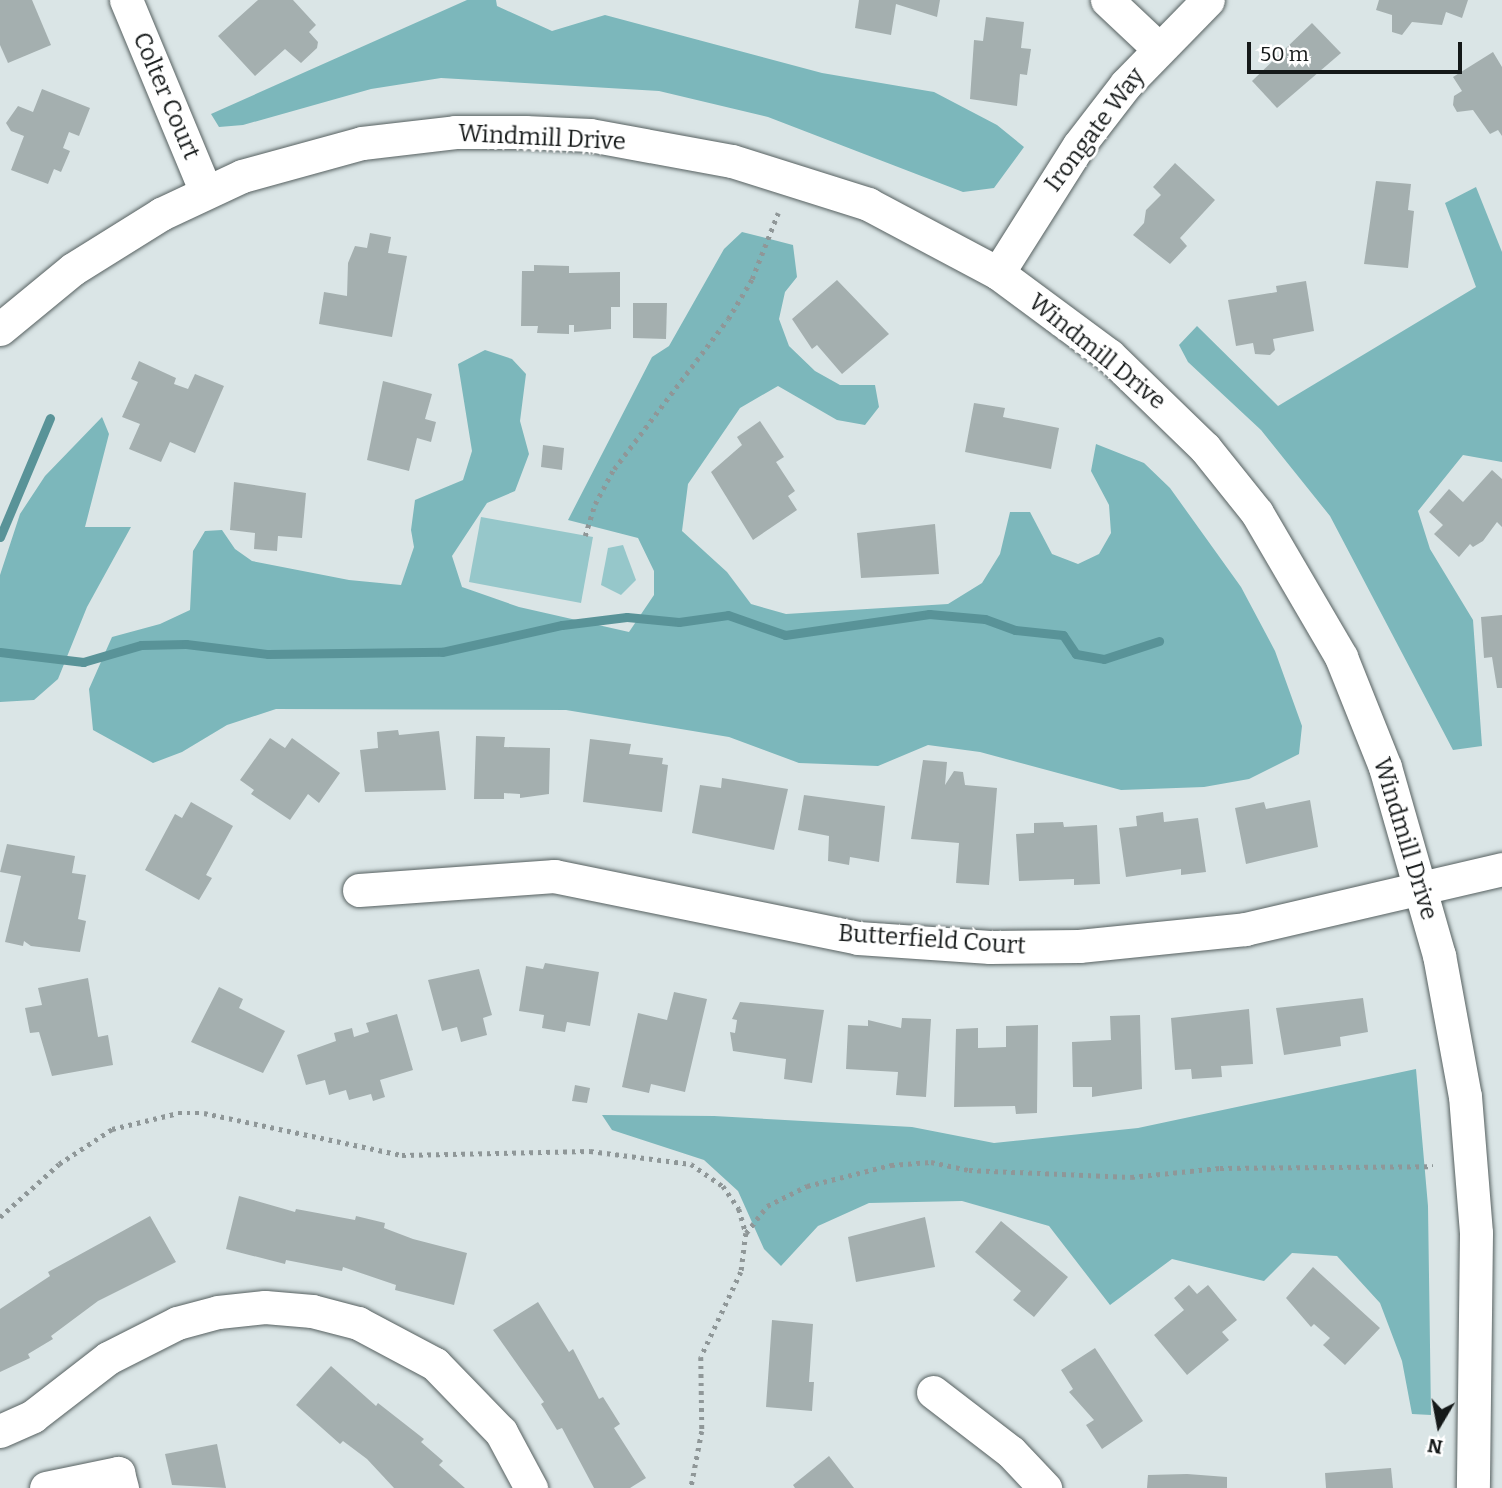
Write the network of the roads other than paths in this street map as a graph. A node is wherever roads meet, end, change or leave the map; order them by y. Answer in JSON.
{"nodes":[{"id":1,"x":125,"y":0,"type":"edge"},
{"id":2,"x":1107,"y":0,"type":"edge"},
{"id":3,"x":1208,"y":0,"type":"edge"},
{"id":4,"x":1158,"y":48,"type":"junction"},
{"id":5,"x":206,"y":192,"type":"junction"},
{"id":6,"x":998,"y":273,"type":"junction"},
{"id":7,"x":0,"y":329,"type":"edge"},
{"id":8,"x":1502,"y":869,"type":"edge"},
{"id":9,"x":359,"y":890,"type":"dead end"},
{"id":10,"x":1422,"y":890,"type":"junction"},
{"id":11,"x":933,"y":1392,"type":"dead end"},
{"id":12,"x":0,"y":1431,"type":"edge"},
{"id":13,"x":46,"y":1488,"type":"edge"},
{"id":14,"x":122,"y":1488,"type":"edge"},
{"id":15,"x":531,"y":1488,"type":"edge"},
{"id":16,"x":1045,"y":1488,"type":"edge"},
{"id":17,"x":1473,"y":1488,"type":"edge"}],
"edges":[{"from":1,"to":5,"type":"street","name":"Colter Court"},
{"from":2,"to":4,"type":"street"},
{"from":3,"to":4,"type":"street","name":"Irongate Way"},
{"from":4,"to":6,"type":"street","name":"Irongate Way"},
{"from":5,"to":6,"type":"street","name":"Windmill Drive"},
{"from":5,"to":7,"type":"street","name":"Windmill Drive"},
{"from":6,"to":10,"type":"street","name":"Windmill Drive"},
{"from":8,"to":10,"type":"street","name":"Butterfield Court"},
{"from":9,"to":10,"type":"street","name":"Butterfield Court"},
{"from":10,"to":17,"type":"street","name":"Windmill Drive"},
{"from":11,"to":16,"type":"street"},
{"from":12,"to":15,"type":"street"},
{"from":13,"to":14,"type":"street"}]}
